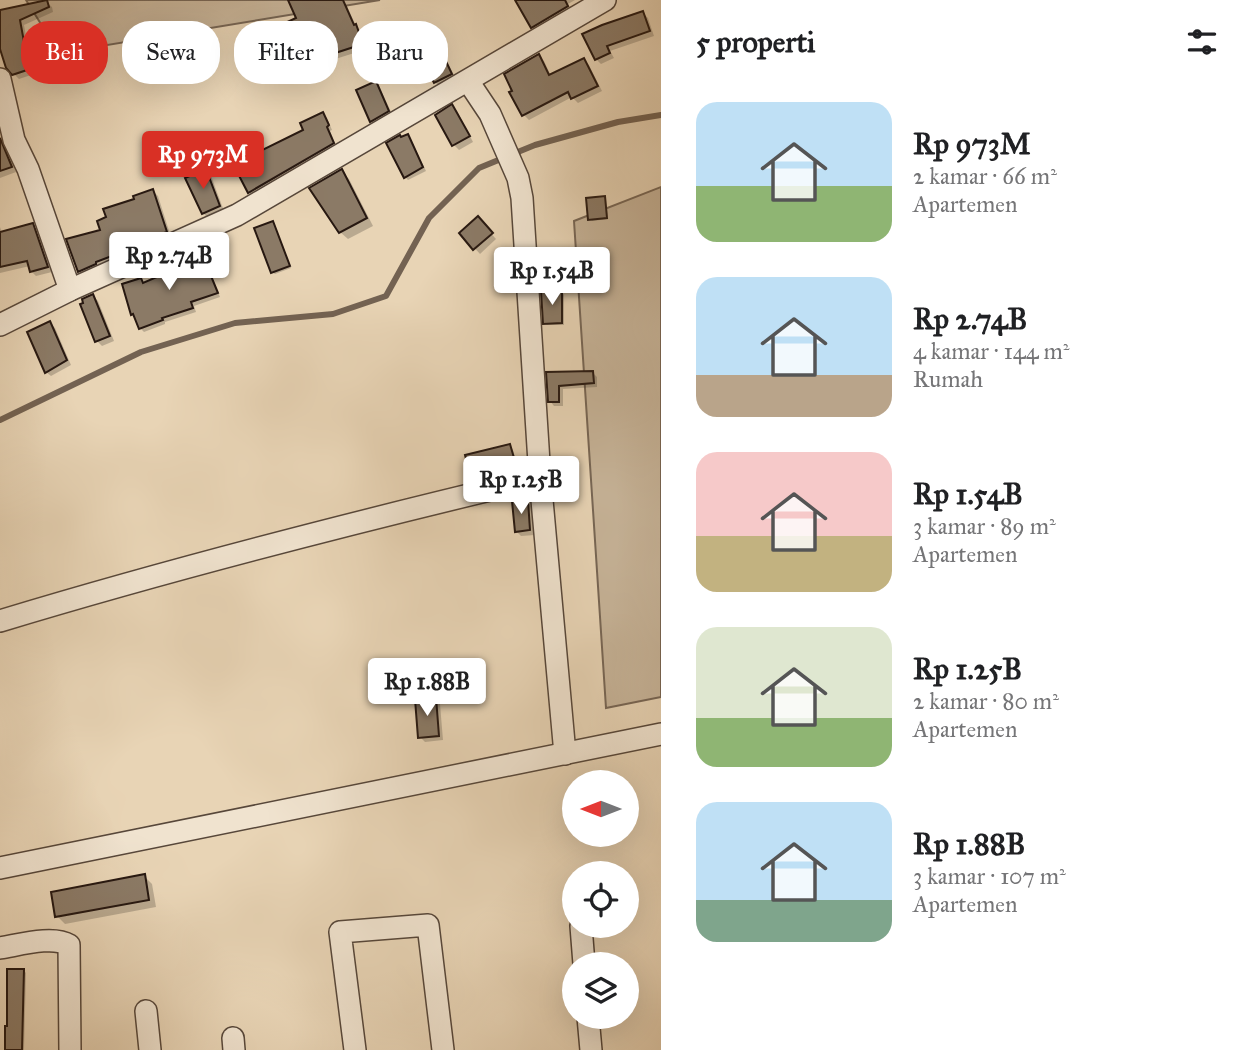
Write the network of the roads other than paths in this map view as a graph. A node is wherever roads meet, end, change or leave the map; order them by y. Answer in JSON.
{"nodes":[{"id":1,"x":605,"y":0,"type":"edge"},
{"id":2,"x":0,"y":79,"type":"edge"},
{"id":3,"x":468,"y":81,"type":"junction"},
{"id":4,"x":70,"y":290,"type":"junction"},
{"id":5,"x":0,"y":325,"type":"edge"},
{"id":6,"x":540,"y":478,"type":"junction"},
{"id":7,"x":0,"y":621,"type":"edge"},
{"id":8,"x":661,"y":734,"type":"edge"},
{"id":9,"x":565,"y":754,"type":"junction"},
{"id":10,"x":0,"y":868,"type":"edge"},
{"id":11,"x":0,"y":948,"type":"edge"},
{"id":12,"x":146,"y":1011,"type":"dead end"},
{"id":13,"x":589,"y":1029,"type":"edge"},
{"id":14,"x":70,"y":1050,"type":"edge"},
{"id":15,"x":150,"y":1050,"type":"edge"},
{"id":16,"x":355,"y":1050,"type":"edge"},
{"id":17,"x":443,"y":1050,"type":"edge"},
{"id":18,"x":591,"y":1050,"type":"edge"}],
"edges":[{"from":1,"to":3,"type":"street"},
{"from":2,"to":4,"type":"street"},
{"from":3,"to":4,"type":"street"},
{"from":3,"to":6,"type":"street"},
{"from":4,"to":5,"type":"street"},
{"from":6,"to":7,"type":"street"},
{"from":6,"to":9,"type":"street"},
{"from":8,"to":9,"type":"street"},
{"from":9,"to":10,"type":"street"},
{"from":11,"to":14,"type":"street"},
{"from":12,"to":15,"type":"street"},
{"from":13,"to":18,"type":"street"},
{"from":16,"to":17,"type":"street"}]}
